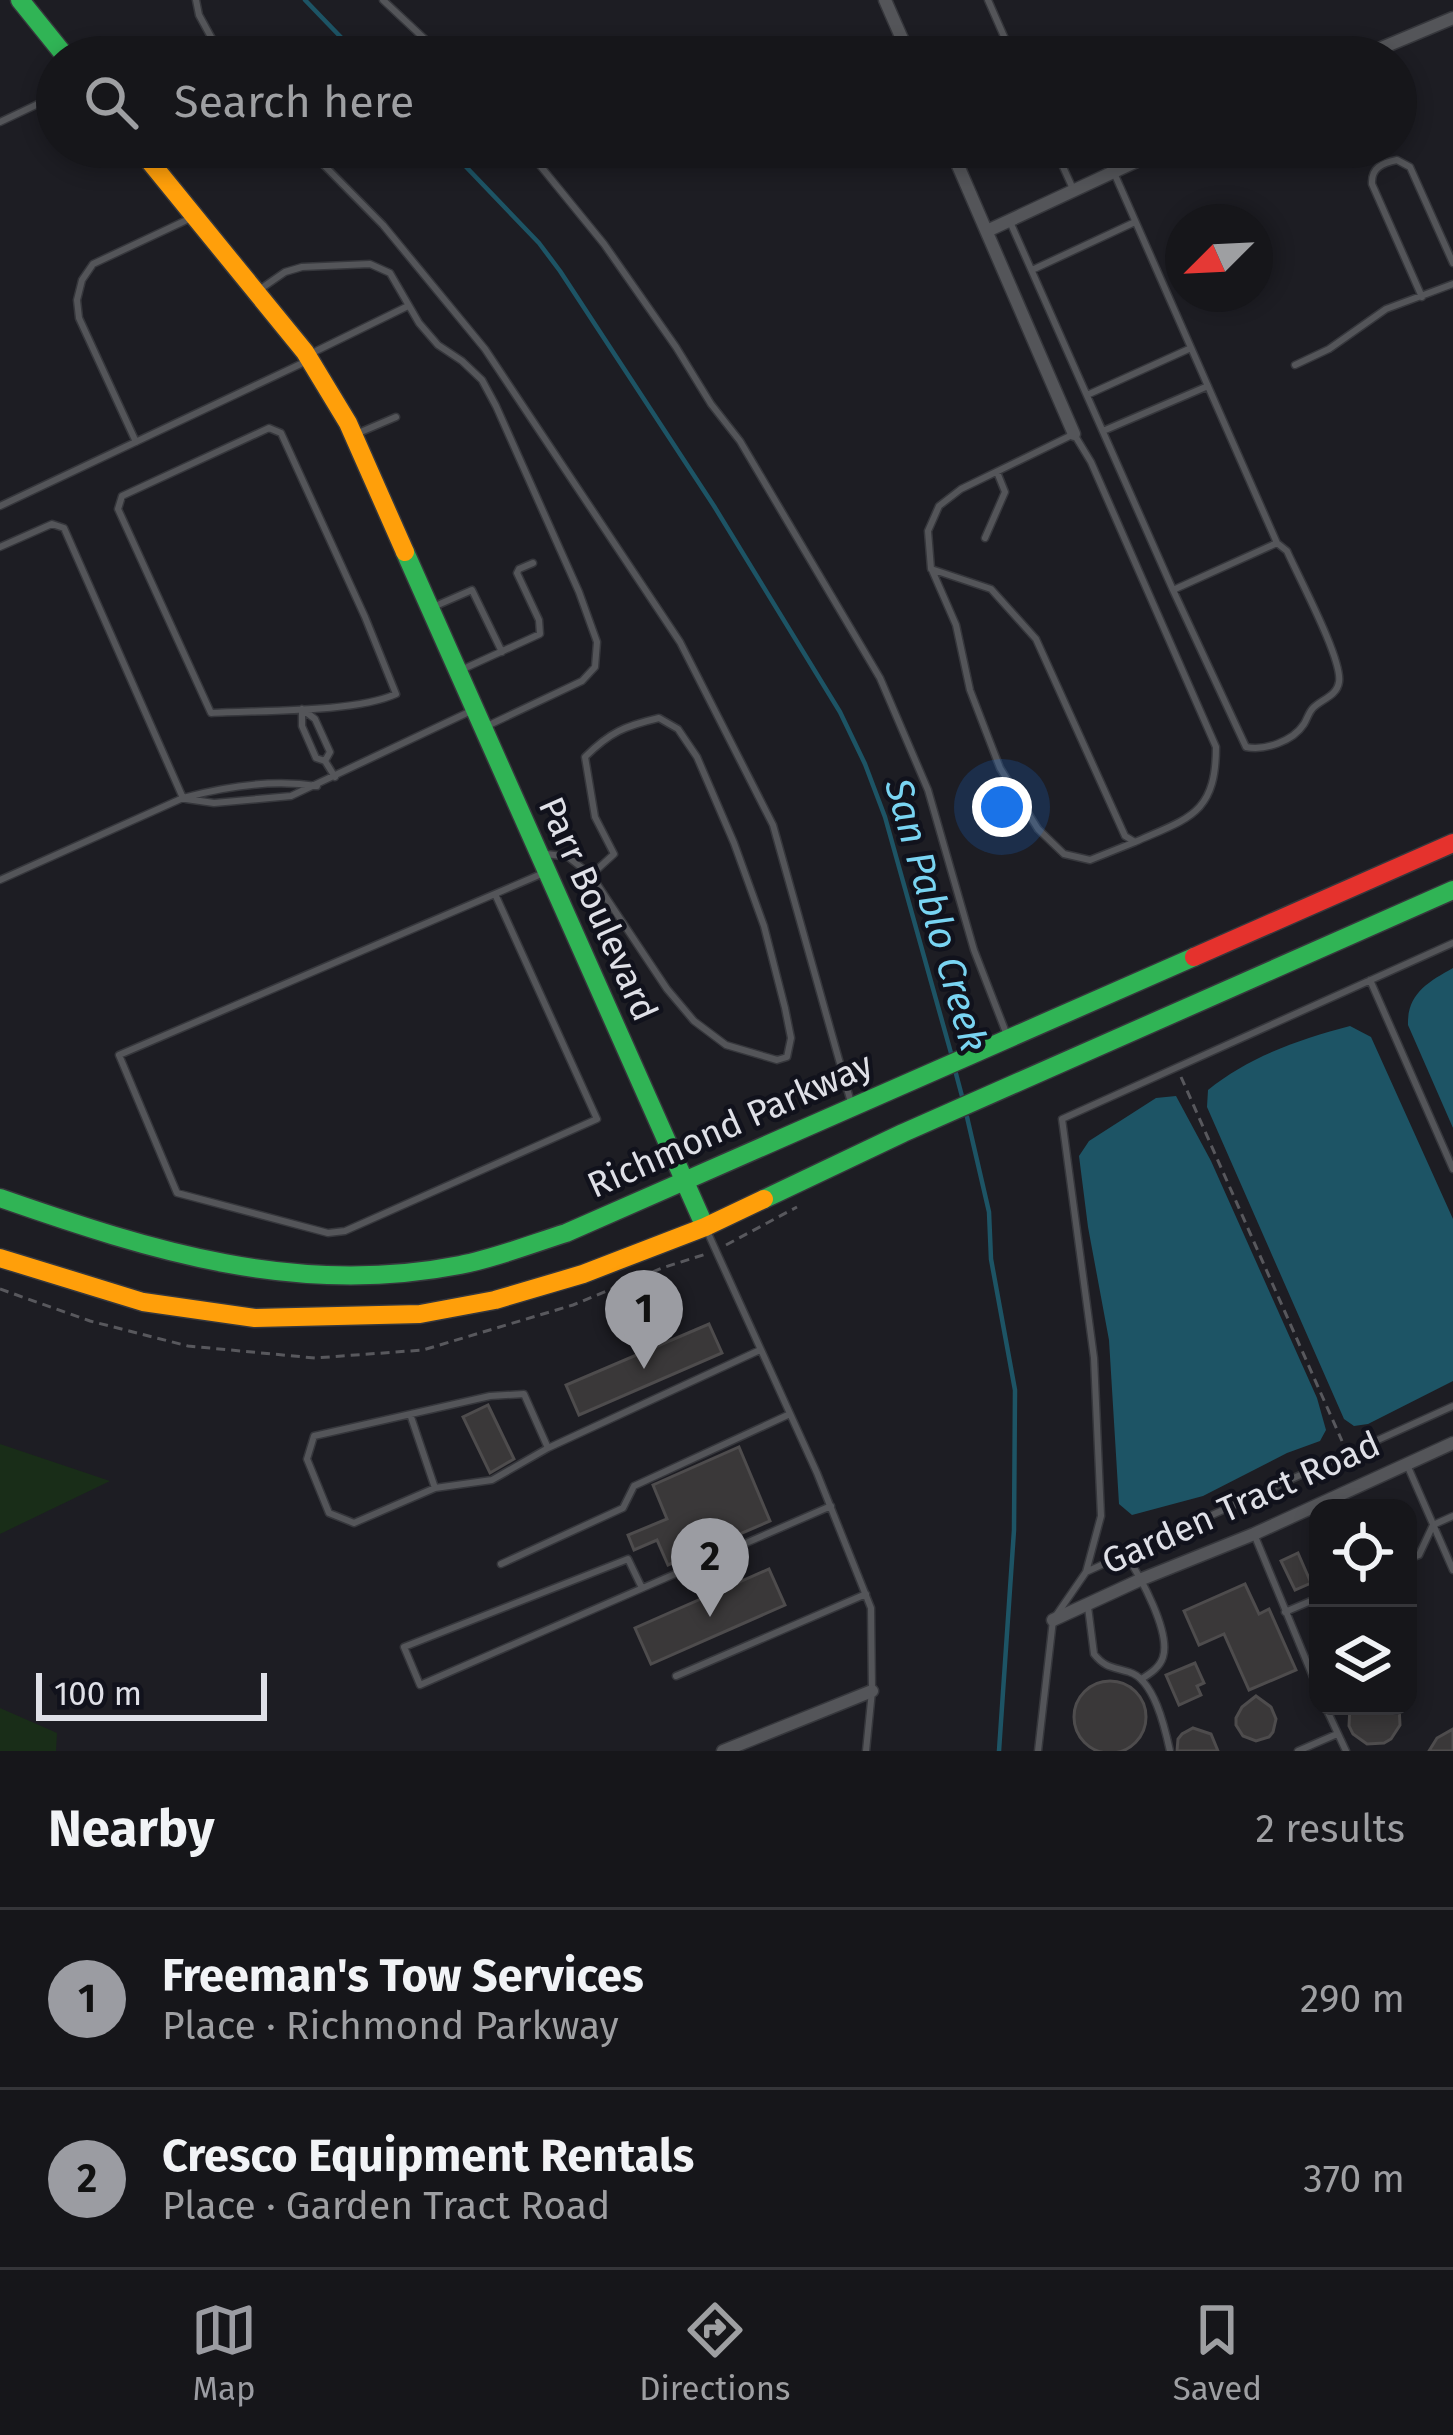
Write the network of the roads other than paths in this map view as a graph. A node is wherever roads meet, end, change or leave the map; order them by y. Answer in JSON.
{"nodes":[{"id":1,"x":20,"y":0,"type":"edge"},
{"id":2,"x":196,"y":0,"type":"edge"},
{"id":3,"x":383,"y":0,"type":"edge"},
{"id":4,"x":885,"y":0,"type":"edge"},
{"id":5,"x":988,"y":0,"type":"edge"},
{"id":6,"x":1453,"y":18,"type":"edge"},
{"id":7,"x":49,"y":36,"type":"edge"},
{"id":8,"x":211,"y":36,"type":"edge"},
{"id":9,"x":422,"y":36,"type":"edge"},
{"id":10,"x":901,"y":36,"type":"edge"},
{"id":11,"x":1004,"y":36,"type":"edge"},
{"id":12,"x":1410,"y":36,"type":"edge"},
{"id":13,"x":36,"y":105,"type":"edge"},
{"id":14,"x":0,"y":122,"type":"edge"},
{"id":15,"x":156,"y":168,"type":"edge"},
{"id":16,"x":327,"y":168,"type":"edge"},
{"id":17,"x":542,"y":168,"type":"edge"},
{"id":18,"x":959,"y":168,"type":"edge"},
{"id":19,"x":1064,"y":168,"type":"edge"},
{"id":20,"x":1122,"y":168,"type":"edge"},
{"id":21,"x":1377,"y":168,"type":"edge"},
{"id":22,"x":1410,"y":168,"type":"edge"},
{"id":23,"x":1114,"y":172,"type":"junction"},
{"id":24,"x":1074,"y":190,"type":"junction"},
{"id":25,"x":195,"y":217,"type":"junction"},
{"id":26,"x":1010,"y":220,"type":"junction"},
{"id":27,"x":1135,"y":222,"type":"junction"},
{"id":28,"x":987,"y":231,"type":"junction"},
{"id":29,"x":1453,"y":263,"type":"edge"},
{"id":30,"x":1032,"y":270,"type":"junction"},
{"id":31,"x":1453,"y":284,"type":"edge"},
{"id":32,"x":256,"y":292,"type":"junction"},
{"id":33,"x":1422,"y":297,"type":"junction"},
{"id":34,"x":408,"y":306,"type":"junction"},
{"id":35,"x":1191,"y":348,"type":"junction"},
{"id":36,"x":308,"y":358,"type":"junction"},
{"id":37,"x":1295,"y":365,"type":"dead end"},
{"id":38,"x":1208,"y":386,"type":"junction"},
{"id":39,"x":1087,"y":395,"type":"junction"},
{"id":40,"x":396,"y":417,"type":"dead end"},
{"id":41,"x":1103,"y":431,"type":"junction"},
{"id":42,"x":1074,"y":434,"type":"junction"},
{"id":43,"x":353,"y":436,"type":"junction"},
{"id":44,"x":136,"y":442,"type":"junction"},
{"id":45,"x":998,"y":472,"type":"junction"},
{"id":46,"x":0,"y":506,"type":"edge"},
{"id":47,"x":985,"y":538,"type":"dead end"},
{"id":48,"x":1277,"y":543,"type":"junction"},
{"id":49,"x":0,"y":547,"type":"edge"},
{"id":50,"x":533,"y":563,"type":"dead end"},
{"id":51,"x":931,"y":569,"type":"junction"},
{"id":52,"x":1173,"y":590,"type":"junction"},
{"id":53,"x":430,"y":609,"type":"junction"},
{"id":54,"x":502,"y":652,"type":"junction"},
{"id":55,"x":458,"y":672,"type":"junction"},
{"id":56,"x":302,"y":709,"type":"junction"},
{"id":57,"x":478,"y":719,"type":"junction"},
{"id":58,"x":326,"y":760,"type":"junction"},
{"id":59,"x":335,"y":777,"type":"junction"},
{"id":60,"x":317,"y":786,"type":"junction"},
{"id":61,"x":183,"y":798,"type":"junction"},
{"id":62,"x":1135,"y":842,"type":"junction"},
{"id":63,"x":1453,"y":843,"type":"edge"},
{"id":64,"x":542,"y":862,"type":"junction"},
{"id":65,"x":591,"y":875,"type":"junction"},
{"id":66,"x":0,"y":880,"type":"edge"},
{"id":67,"x":1453,"y":890,"type":"edge"},
{"id":68,"x":495,"y":894,"type":"junction"},
{"id":69,"x":1453,"y":943,"type":"edge"},
{"id":70,"x":1370,"y":980,"type":"junction"},
{"id":71,"x":1009,"y":1039,"type":"junction"},
{"id":72,"x":852,"y":1108,"type":"junction"},
{"id":73,"x":1453,"y":1169,"type":"edge"},
{"id":74,"x":683,"y":1182,"type":"junction"},
{"id":75,"x":0,"y":1198,"type":"edge"},
{"id":76,"x":705,"y":1227,"type":"junction"},
{"id":77,"x":0,"y":1258,"type":"edge"},
{"id":78,"x":760,"y":1350,"type":"junction"},
{"id":79,"x":1453,"y":1406,"type":"edge"},
{"id":80,"x":410,"y":1414,"type":"junction"},
{"id":81,"x":790,"y":1414,"type":"junction"},
{"id":82,"x":1453,"y":1443,"type":"edge"},
{"id":83,"x":548,"y":1448,"type":"junction"},
{"id":84,"x":1406,"y":1463,"type":"junction"},
{"id":85,"x":435,"y":1488,"type":"junction"},
{"id":86,"x":831,"y":1506,"type":"junction"},
{"id":87,"x":1453,"y":1516,"type":"edge"},
{"id":88,"x":1433,"y":1525,"type":"junction"},
{"id":89,"x":1254,"y":1534,"type":"junction"},
{"id":90,"x":1126,"y":1554,"type":"junction"},
{"id":91,"x":1417,"y":1556,"type":"edge"},
{"id":92,"x":501,"y":1564,"type":"dead end"},
{"id":93,"x":1453,"y":1570,"type":"edge"},
{"id":94,"x":1086,"y":1572,"type":"junction"},
{"id":95,"x":1142,"y":1580,"type":"junction"},
{"id":96,"x":642,"y":1588,"type":"junction"},
{"id":97,"x":866,"y":1594,"type":"junction"},
{"id":98,"x":1309,"y":1602,"type":"edge"},
{"id":99,"x":1088,"y":1604,"type":"junction"},
{"id":100,"x":1285,"y":1612,"type":"junction"},
{"id":101,"x":1053,"y":1620,"type":"junction"},
{"id":102,"x":1309,"y":1668,"type":"edge"},
{"id":103,"x":676,"y":1676,"type":"dead end"},
{"id":104,"x":1143,"y":1678,"type":"junction"},
{"id":105,"x":872,"y":1691,"type":"junction"},
{"id":106,"x":1329,"y":1715,"type":"edge"},
{"id":107,"x":1337,"y":1734,"type":"junction"},
{"id":108,"x":723,"y":1751,"type":"edge"},
{"id":109,"x":866,"y":1751,"type":"edge"},
{"id":110,"x":1038,"y":1751,"type":"edge"},
{"id":111,"x":1170,"y":1751,"type":"edge"},
{"id":112,"x":1298,"y":1751,"type":"edge"},
{"id":113,"x":1346,"y":1751,"type":"edge"}],
"edges":[{"from":1,"to":7,"type":"main road"},
{"from":2,"to":8,"type":"lane"},
{"from":3,"to":9,"type":"lane"},
{"from":4,"to":10,"type":"street"},
{"from":5,"to":11,"type":"lane"},
{"from":6,"to":12,"type":"street"},
{"from":13,"to":14,"type":"lane"},
{"from":15,"to":25,"type":"main road","name":"Parr Boulevard"},
{"from":16,"to":72,"type":"lane"},
{"from":17,"to":71,"type":"lane"},
{"from":18,"to":28,"type":"street"},
{"from":19,"to":24,"type":"lane"},
{"from":20,"to":23,"type":"street"},
{"from":21,"to":33,"type":"lane"},
{"from":22,"to":29,"type":"lane"},
{"from":23,"to":24,"type":"street"},
{"from":23,"to":27,"type":"lane"},
{"from":24,"to":26,"type":"street"},
{"from":25,"to":32,"type":"main road","name":"Parr Boulevard"},
{"from":25,"to":44,"type":"lane"},
{"from":26,"to":28,"type":"street"},
{"from":26,"to":30,"type":"lane"},
{"from":27,"to":30,"type":"lane"},
{"from":27,"to":35,"type":"lane"},
{"from":28,"to":42,"type":"street"},
{"from":30,"to":39,"type":"lane"},
{"from":31,"to":33,"type":"lane"},
{"from":32,"to":34,"type":"lane"},
{"from":32,"to":36,"type":"main road","name":"Parr Boulevard"},
{"from":33,"to":37,"type":"lane"},
{"from":34,"to":36,"type":"lane"},
{"from":34,"to":57,"type":"lane"},
{"from":35,"to":38,"type":"lane"},
{"from":35,"to":39,"type":"lane"},
{"from":36,"to":43,"type":"main road","name":"Parr Boulevard"},
{"from":36,"to":44,"type":"lane"},
{"from":38,"to":41,"type":"lane"},
{"from":38,"to":48,"type":"lane"},
{"from":39,"to":41,"type":"lane"},
{"from":40,"to":43,"type":"lane"},
{"from":41,"to":52,"type":"lane"},
{"from":42,"to":45,"type":"lane"},
{"from":42,"to":62,"type":"lane"},
{"from":43,"to":53,"type":"main road","name":"Parr Boulevard"},
{"from":44,"to":46,"type":"lane"},
{"from":45,"to":47,"type":"lane"},
{"from":45,"to":51,"type":"lane"},
{"from":48,"to":52,"type":"lane"},
{"from":48,"to":52,"type":"lane"},
{"from":49,"to":61,"type":"lane"},
{"from":50,"to":54,"type":"lane"},
{"from":51,"to":62,"type":"lane"},
{"from":51,"to":62,"type":"lane"},
{"from":53,"to":54,"type":"lane"},
{"from":53,"to":55,"type":"main road","name":"Parr Boulevard"},
{"from":54,"to":55,"type":"lane"},
{"from":55,"to":57,"type":"main road","name":"Parr Boulevard"},
{"from":56,"to":56,"type":"lane"},
{"from":56,"to":58,"type":"lane"},
{"from":56,"to":58,"type":"lane"},
{"from":57,"to":59,"type":"lane"},
{"from":57,"to":64,"type":"main road","name":"Parr Boulevard"},
{"from":58,"to":59,"type":"lane"},
{"from":59,"to":60,"type":"lane"},
{"from":60,"to":61,"type":"lane"},
{"from":60,"to":61,"type":"lane"},
{"from":61,"to":66,"type":"lane"},
{"from":63,"to":71,"type":"main road","name":"Richmond Parkway"},
{"from":64,"to":65,"type":"lane"},
{"from":64,"to":68,"type":"lane"},
{"from":64,"to":74,"type":"main road","name":"Parr Boulevard"},
{"from":65,"to":65,"type":"lane"},
{"from":67,"to":76,"type":"main road"},
{"from":68,"to":68,"type":"lane"},
{"from":69,"to":70,"type":"lane"},
{"from":70,"to":73,"type":"lane"},
{"from":70,"to":94,"type":"lane"},
{"from":71,"to":72,"type":"main road","name":"Richmond Parkway"},
{"from":72,"to":74,"type":"main road","name":"Richmond Parkway"},
{"from":74,"to":75,"type":"main road","name":"Richmond Parkway"},
{"from":74,"to":76,"type":"main road","name":"Parr Boulevard"},
{"from":76,"to":77,"type":"main road"},
{"from":76,"to":78,"type":"lane","name":"Parr Boulevard"},
{"from":78,"to":81,"type":"lane","name":"Parr Boulevard"},
{"from":78,"to":83,"type":"lane"},
{"from":79,"to":90,"type":"lane"},
{"from":80,"to":83,"type":"lane"},
{"from":80,"to":85,"type":"lane"},
{"from":80,"to":85,"type":"lane"},
{"from":81,"to":86,"type":"lane","name":"Parr Boulevard"},
{"from":81,"to":92,"type":"lane"},
{"from":82,"to":84,"type":"street","name":"Garden Tract Road"},
{"from":83,"to":85,"type":"lane"},
{"from":84,"to":88,"type":"lane"},
{"from":84,"to":89,"type":"street","name":"Garden Tract Road"},
{"from":86,"to":96,"type":"lane"},
{"from":86,"to":97,"type":"lane","name":"Parr Boulevard"},
{"from":87,"to":88,"type":"lane"},
{"from":88,"to":91,"type":"lane"},
{"from":88,"to":93,"type":"lane"},
{"from":89,"to":95,"type":"street","name":"Garden Tract Road"},
{"from":89,"to":100,"type":"lane"},
{"from":90,"to":94,"type":"lane"},
{"from":90,"to":95,"type":"lane"},
{"from":94,"to":101,"type":"lane"},
{"from":95,"to":99,"type":"street","name":"Garden Tract Road"},
{"from":95,"to":104,"type":"lane"},
{"from":96,"to":96,"type":"lane"},
{"from":97,"to":103,"type":"lane"},
{"from":97,"to":105,"type":"lane","name":"Parr Boulevard"},
{"from":98,"to":100,"type":"lane"},
{"from":99,"to":101,"type":"street","name":"Garden Tract Road"},
{"from":99,"to":104,"type":"lane"},
{"from":100,"to":102,"type":"lane"},
{"from":101,"to":110,"type":"lane"},
{"from":104,"to":111,"type":"lane"},
{"from":105,"to":108,"type":"street"},
{"from":105,"to":109,"type":"lane","name":"Parr Boulevard"},
{"from":106,"to":107,"type":"lane"},
{"from":107,"to":112,"type":"lane"},
{"from":107,"to":113,"type":"lane"}]}
